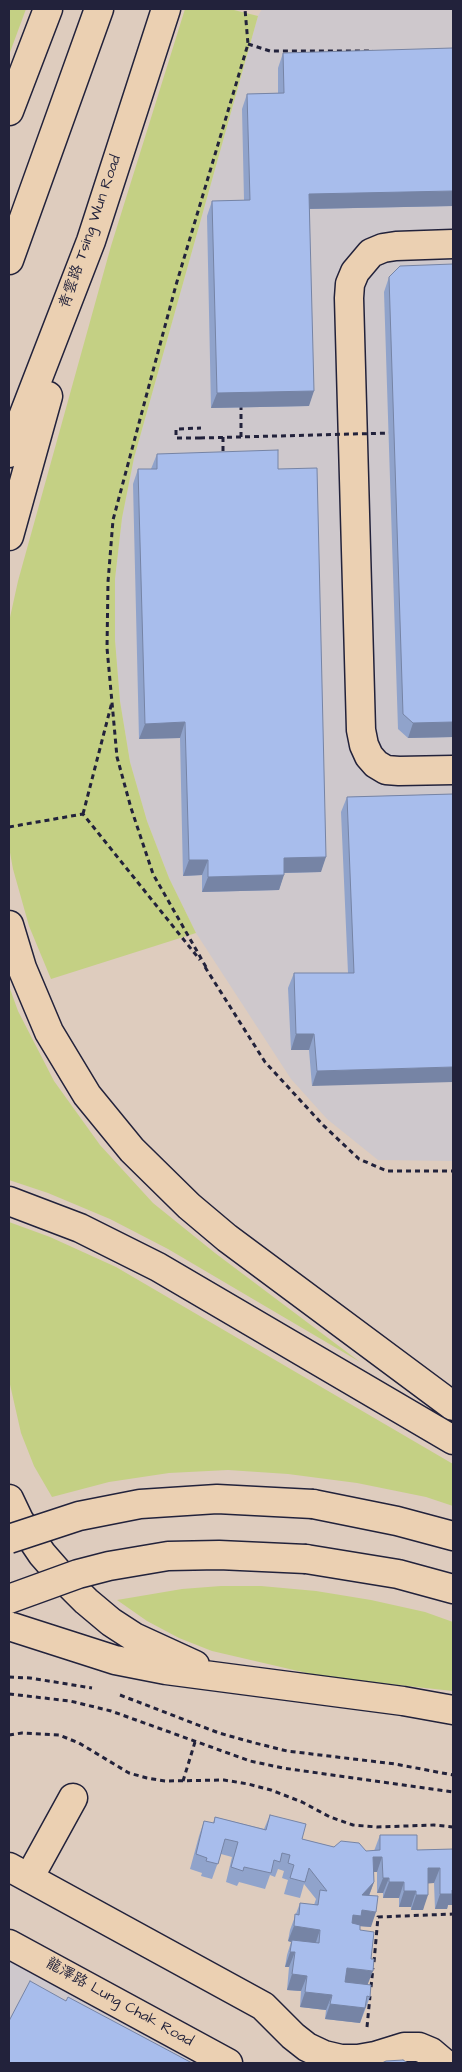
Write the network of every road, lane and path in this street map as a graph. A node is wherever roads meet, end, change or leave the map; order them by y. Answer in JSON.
{"nodes":[{"id":1,"x":48,"y":9,"type":"edge"},
{"id":2,"x":99,"y":9,"type":"edge"},
{"id":3,"x":166,"y":9,"type":"edge"},
{"id":4,"x":245,"y":9,"type":"edge"},
{"id":5,"x":248,"y":44,"type":"junction"},
{"id":6,"x":376,"y":51,"type":"edge"},
{"id":7,"x":9,"y":111,"type":"edge"},
{"id":8,"x":91,"y":241,"type":"junction"},
{"id":9,"x":453,"y":244,"type":"edge"},
{"id":10,"x":9,"y":260,"type":"edge"},
{"id":11,"x":241,"y":399,"type":"edge"},
{"id":12,"x":202,"y":428,"type":"dead end"},
{"id":13,"x":399,"y":433,"type":"edge"},
{"id":14,"x":223,"y":437,"type":"junction"},
{"id":15,"x":241,"y":437,"type":"junction"},
{"id":16,"x":9,"y":453,"type":"edge"},
{"id":17,"x":223,"y":456,"type":"edge"},
{"id":18,"x":9,"y":536,"type":"edge"},
{"id":19,"x":113,"y":699,"type":"junction"},
{"id":20,"x":453,"y":770,"type":"edge"},
{"id":21,"x":83,"y":814,"type":"junction"},
{"id":22,"x":9,"y":827,"type":"edge"},
{"id":23,"x":9,"y":925,"type":"edge"},
{"id":24,"x":206,"y":967,"type":"junction"},
{"id":25,"x":453,"y":1171,"type":"edge"},
{"id":26,"x":9,"y":1201,"type":"edge"},
{"id":27,"x":453,"y":1406,"type":"edge"},
{"id":28,"x":453,"y":1440,"type":"edge"},
{"id":29,"x":9,"y":1499,"type":"edge"},
{"id":30,"x":453,"y":1536,"type":"edge"},
{"id":31,"x":9,"y":1539,"type":"edge"},
{"id":32,"x":453,"y":1589,"type":"edge"},
{"id":33,"x":9,"y":1599,"type":"edge"},
{"id":34,"x":9,"y":1626,"type":"edge"},
{"id":35,"x":9,"y":1677,"type":"edge"},
{"id":36,"x":241,"y":1680,"type":"junction"},
{"id":37,"x":99,"y":1690,"type":"dead end"},
{"id":38,"x":9,"y":1694,"type":"edge"},
{"id":39,"x":116,"y":1694,"type":"dead end"},
{"id":40,"x":453,"y":1710,"type":"edge"},
{"id":41,"x":9,"y":1735,"type":"edge"},
{"id":42,"x":195,"y":1742,"type":"junction"},
{"id":43,"x":453,"y":1774,"type":"edge"},
{"id":44,"x":183,"y":1781,"type":"junction"},
{"id":45,"x":453,"y":1792,"type":"edge"},
{"id":46,"x":72,"y":1798,"type":"dead end"},
{"id":47,"x":453,"y":1827,"type":"edge"},
{"id":48,"x":19,"y":1872,"type":"edge"},
{"id":49,"x":453,"y":1914,"type":"edge"},
{"id":50,"x":9,"y":1944,"type":"edge"},
{"id":51,"x":366,"y":2030,"type":"edge"},
{"id":52,"x":228,"y":2063,"type":"edge"},
{"id":53,"x":444,"y":2063,"type":"edge"}],
"edges":[{"from":1,"to":7,"type":"main road"},
{"from":2,"to":10,"type":"main road"},
{"from":3,"to":8,"type":"main road","name":"青雲路 Tsing Wun Road"},
{"from":4,"to":5,"type":"path"},
{"from":5,"to":6,"type":"path"},
{"from":5,"to":19,"type":"path"},
{"from":8,"to":16,"type":"main road","name":"青雲路 Tsing Wun Road"},
{"from":8,"to":18,"type":"main road"},
{"from":9,"to":20,"type":"main road"},
{"from":11,"to":15,"type":"path"},
{"from":12,"to":14,"type":"path","bridge":true},
{"from":13,"to":15,"type":"path","bridge":true},
{"from":14,"to":15,"type":"path","bridge":true},
{"from":14,"to":17,"type":"path"},
{"from":19,"to":21,"type":"path"},
{"from":19,"to":24,"type":"path"},
{"from":21,"to":22,"type":"path"},
{"from":21,"to":24,"type":"path"},
{"from":23,"to":27,"type":"main road"},
{"from":24,"to":25,"type":"path"},
{"from":26,"to":28,"type":"main road"},
{"from":29,"to":36,"type":"main road"},
{"from":30,"to":31,"type":"main road","bridge":true},
{"from":32,"to":33,"type":"main road","bridge":true},
{"from":34,"to":36,"type":"main road"},
{"from":35,"to":37,"type":"path"},
{"from":36,"to":40,"type":"main road"},
{"from":38,"to":42,"type":"path"},
{"from":39,"to":43,"type":"path"},
{"from":41,"to":44,"type":"path"},
{"from":42,"to":44,"type":"path"},
{"from":42,"to":45,"type":"path"},
{"from":44,"to":47,"type":"path"},
{"from":46,"to":48,"type":"main road"},
{"from":48,"to":53,"type":"main road"},
{"from":49,"to":51,"type":"path"},
{"from":50,"to":52,"type":"main road","name":"龍澤路 Lung Chak Road"}]}
